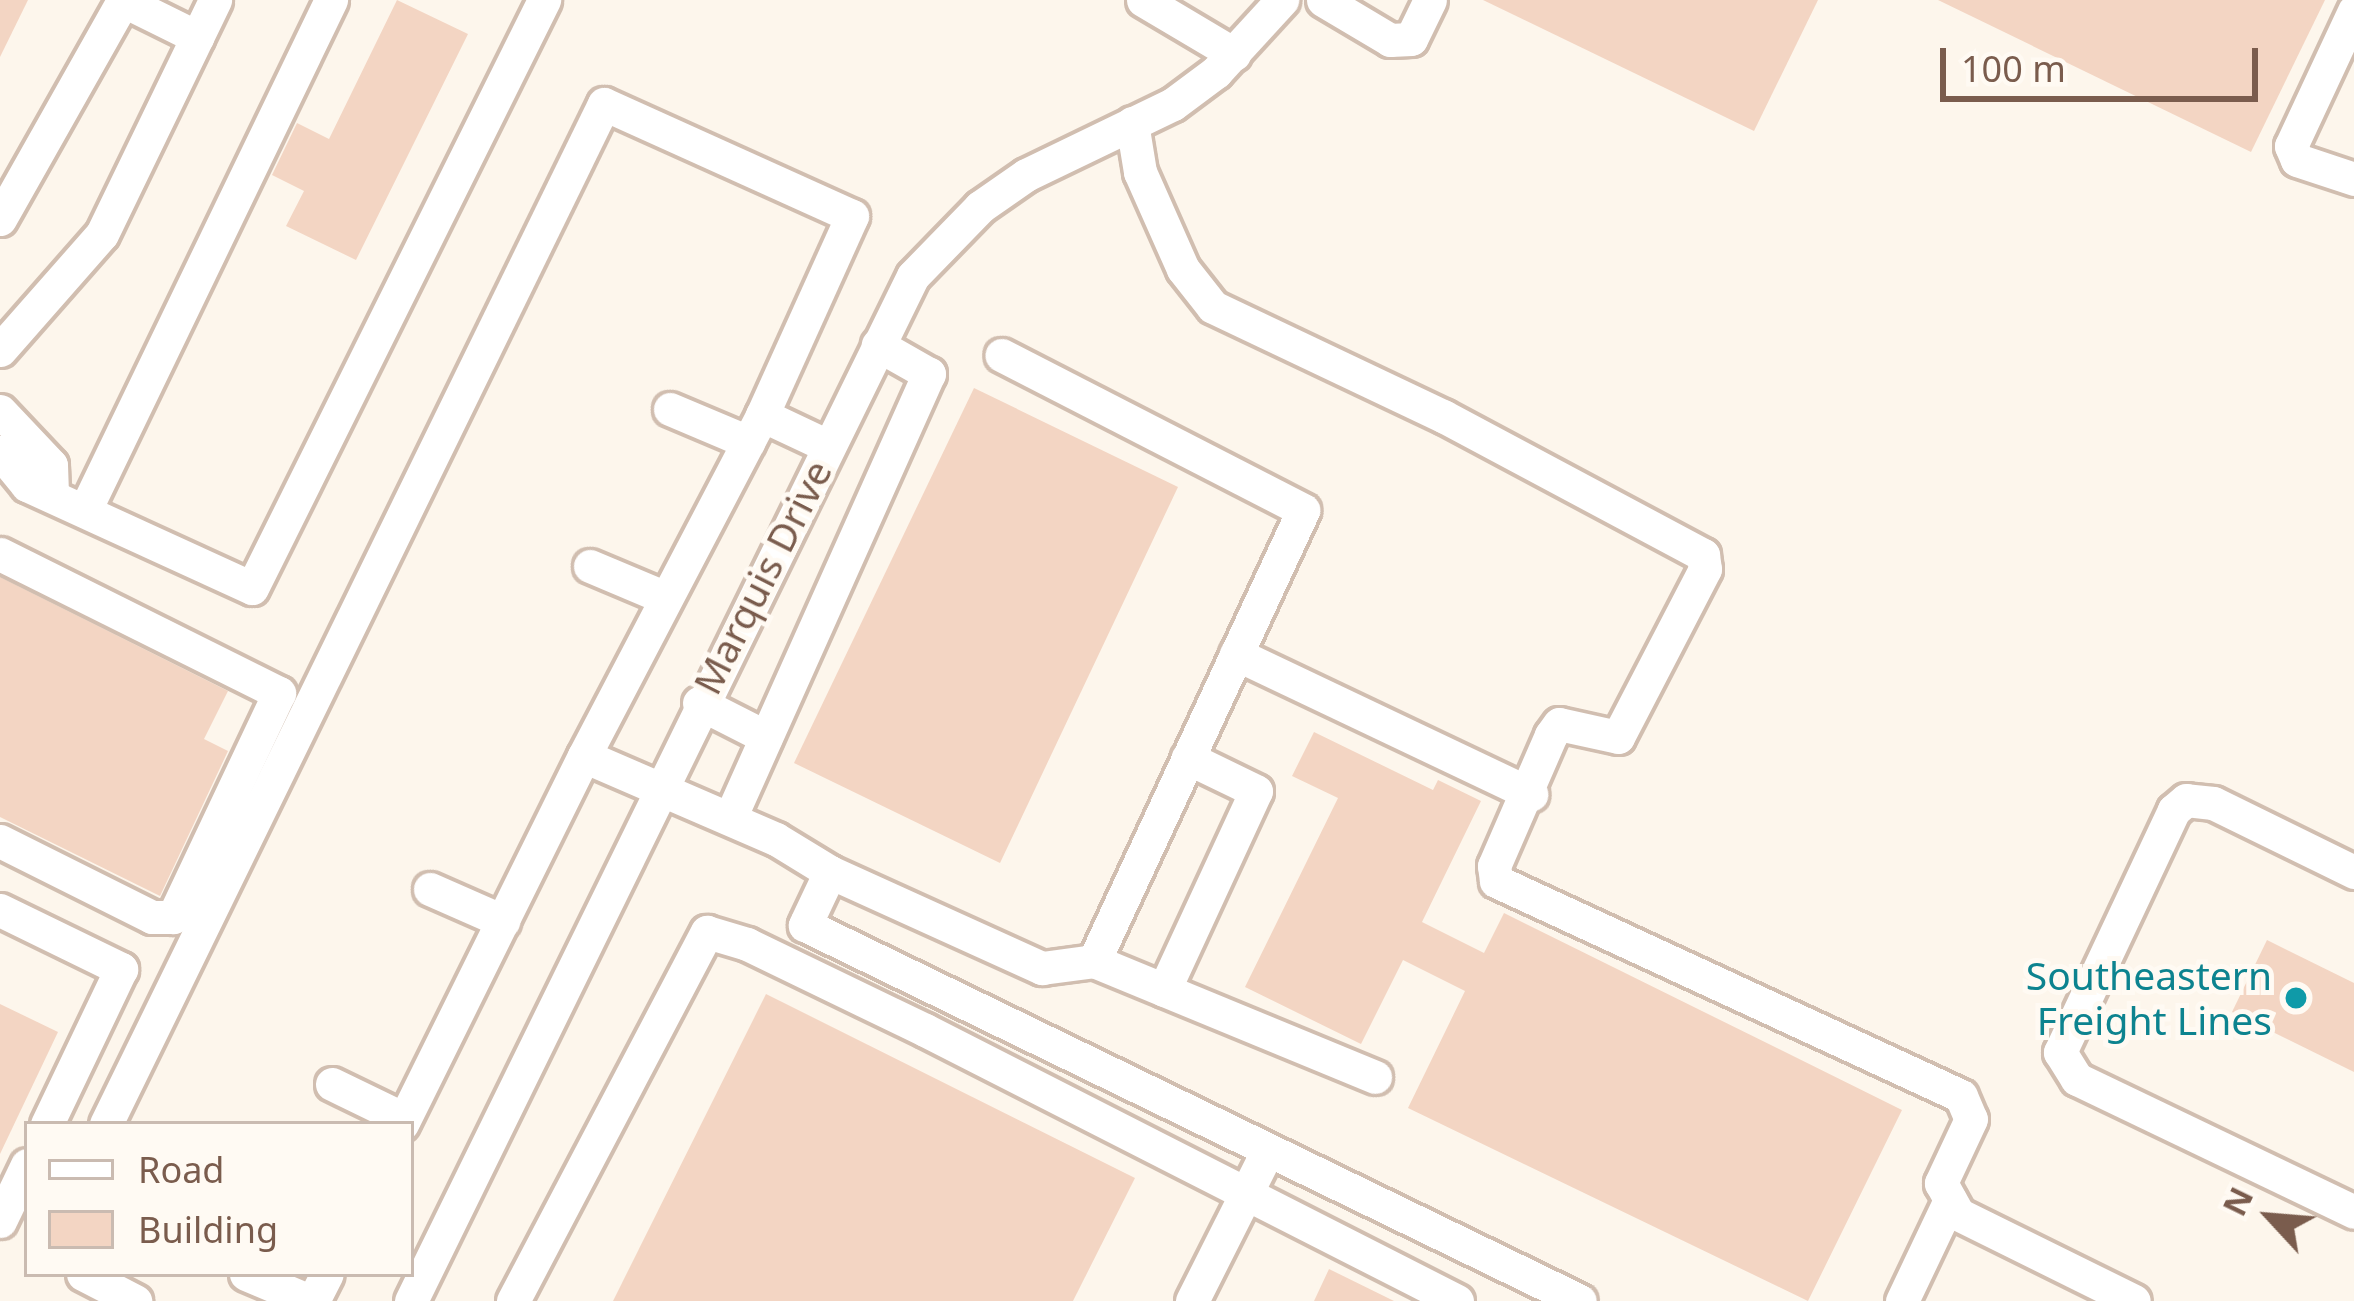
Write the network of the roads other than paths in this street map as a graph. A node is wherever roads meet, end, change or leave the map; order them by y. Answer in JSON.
{"nodes":[{"id":1,"x":122,"y":0,"type":"edge"},
{"id":2,"x":215,"y":0,"type":"edge"},
{"id":3,"x":331,"y":0,"type":"edge"},
{"id":4,"x":544,"y":0,"type":"edge"},
{"id":5,"x":1143,"y":0,"type":"edge"},
{"id":6,"x":1282,"y":0,"type":"edge"},
{"id":7,"x":1323,"y":0,"type":"edge"},
{"id":8,"x":1430,"y":0,"type":"edge"},
{"id":9,"x":2354,"y":10,"type":"edge"},
{"id":10,"x":197,"y":37,"type":"junction"},
{"id":11,"x":1234,"y":54,"type":"junction"},
{"id":12,"x":1132,"y":124,"type":"junction"},
{"id":13,"x":2354,"y":179,"type":"edge"},
{"id":14,"x":0,"y":219,"type":"edge"},
{"id":15,"x":878,"y":345,"type":"junction"},
{"id":16,"x":0,"y":350,"type":"edge"},
{"id":17,"x":1002,"y":356,"type":"dead end"},
{"id":18,"x":670,"y":409,"type":"dead end"},
{"id":19,"x":0,"y":411,"type":"edge"},
{"id":20,"x":755,"y":428,"type":"junction"},
{"id":21,"x":828,"y":446,"type":"junction"},
{"id":22,"x":0,"y":452,"type":"edge"},
{"id":23,"x":52,"y":490,"type":"junction"},
{"id":24,"x":87,"y":506,"type":"junction"},
{"id":25,"x":0,"y":554,"type":"edge"},
{"id":26,"x":590,"y":566,"type":"dead end"},
{"id":27,"x":666,"y":598,"type":"junction"},
{"id":28,"x":1236,"y":654,"type":"junction"},
{"id":29,"x":699,"y":703,"type":"junction"},
{"id":30,"x":766,"y":736,"type":"junction"},
{"id":31,"x":584,"y":756,"type":"junction"},
{"id":32,"x":1188,"y":758,"type":"junction"},
{"id":33,"x":658,"y":785,"type":"junction"},
{"id":34,"x":1531,"y":794,"type":"junction"},
{"id":35,"x":730,"y":818,"type":"junction"},
{"id":36,"x":0,"y":841,"type":"edge"},
{"id":37,"x":830,"y":872,"type":"junction"},
{"id":38,"x":2354,"y":872,"type":"edge"},
{"id":39,"x":430,"y":889,"type":"dead end"},
{"id":40,"x":0,"y":910,"type":"edge"},
{"id":41,"x":502,"y":921,"type":"junction"},
{"id":42,"x":1094,"y":961,"type":"junction"},
{"id":43,"x":1164,"y":990,"type":"junction"},
{"id":44,"x":1375,"y":1077,"type":"dead end"},
{"id":45,"x":332,"y":1084,"type":"dead end"},
{"id":46,"x":47,"y":1121,"type":"edge"},
{"id":47,"x":107,"y":1121,"type":"edge"},
{"id":48,"x":401,"y":1121,"type":"edge"},
{"id":49,"x":403,"y":1121,"type":"edge"},
{"id":50,"x":1268,"y":1150,"type":"junction"},
{"id":51,"x":24,"y":1171,"type":"edge"},
{"id":52,"x":1246,"y":1195,"type":"junction"},
{"id":53,"x":1950,"y":1200,"type":"junction"},
{"id":54,"x":2354,"y":1212,"type":"edge"},
{"id":55,"x":0,"y":1221,"type":"edge"},
{"id":56,"x":88,"y":1277,"type":"edge"},
{"id":57,"x":253,"y":1277,"type":"edge"},
{"id":58,"x":126,"y":1299,"type":"edge"},
{"id":59,"x":312,"y":1301,"type":"edge"},
{"id":60,"x":411,"y":1301,"type":"edge"},
{"id":61,"x":513,"y":1301,"type":"edge"},
{"id":62,"x":1192,"y":1301,"type":"edge"},
{"id":63,"x":1457,"y":1301,"type":"edge"},
{"id":64,"x":1580,"y":1301,"type":"edge"},
{"id":65,"x":1902,"y":1301,"type":"edge"},
{"id":66,"x":2134,"y":1301,"type":"edge"}],
"edges":[{"from":1,"to":10,"type":"street"},
{"from":1,"to":14,"type":"street"},
{"from":2,"to":10,"type":"street"},
{"from":3,"to":24,"type":"street"},
{"from":4,"to":24,"type":"street"},
{"from":5,"to":11,"type":"street"},
{"from":6,"to":11,"type":"street","name":"Marquis Drive"},
{"from":7,"to":8,"type":"street"},
{"from":9,"to":13,"type":"street"},
{"from":10,"to":16,"type":"street"},
{"from":11,"to":12,"type":"street","name":"Marquis Drive"},
{"from":12,"to":15,"type":"street","name":"Marquis Drive"},
{"from":12,"to":34,"type":"street"},
{"from":15,"to":21,"type":"street","name":"Marquis Drive"},
{"from":15,"to":30,"type":"street"},
{"from":17,"to":28,"type":"street"},
{"from":18,"to":20,"type":"street"},
{"from":19,"to":23,"type":"street"},
{"from":20,"to":21,"type":"street"},
{"from":20,"to":27,"type":"street"},
{"from":20,"to":47,"type":"street"},
{"from":21,"to":29,"type":"street","name":"Marquis Drive"},
{"from":22,"to":23,"type":"street"},
{"from":23,"to":24,"type":"street"},
{"from":25,"to":36,"type":"street"},
{"from":26,"to":27,"type":"street"},
{"from":27,"to":31,"type":"street"},
{"from":28,"to":32,"type":"street"},
{"from":28,"to":34,"type":"street"},
{"from":29,"to":30,"type":"street"},
{"from":29,"to":33,"type":"street","name":"Marquis Drive"},
{"from":30,"to":35,"type":"street"},
{"from":31,"to":33,"type":"street"},
{"from":31,"to":41,"type":"street"},
{"from":32,"to":42,"type":"street"},
{"from":32,"to":43,"type":"street"},
{"from":33,"to":35,"type":"street"},
{"from":33,"to":60,"type":"street","name":"Marquis Drive"},
{"from":34,"to":53,"type":"street"},
{"from":35,"to":37,"type":"street"},
{"from":37,"to":42,"type":"street"},
{"from":37,"to":50,"type":"street"},
{"from":38,"to":54,"type":"street"},
{"from":39,"to":41,"type":"street"},
{"from":40,"to":46,"type":"street"},
{"from":41,"to":49,"type":"street"},
{"from":42,"to":43,"type":"street"},
{"from":43,"to":44,"type":"street"},
{"from":45,"to":48,"type":"street"},
{"from":50,"to":52,"type":"street"},
{"from":50,"to":64,"type":"street"},
{"from":51,"to":55,"type":"street"},
{"from":52,"to":61,"type":"street"},
{"from":52,"to":62,"type":"street"},
{"from":52,"to":63,"type":"street"},
{"from":53,"to":65,"type":"street"},
{"from":53,"to":66,"type":"street"},
{"from":56,"to":58,"type":"street"},
{"from":57,"to":59,"type":"street"}]}
